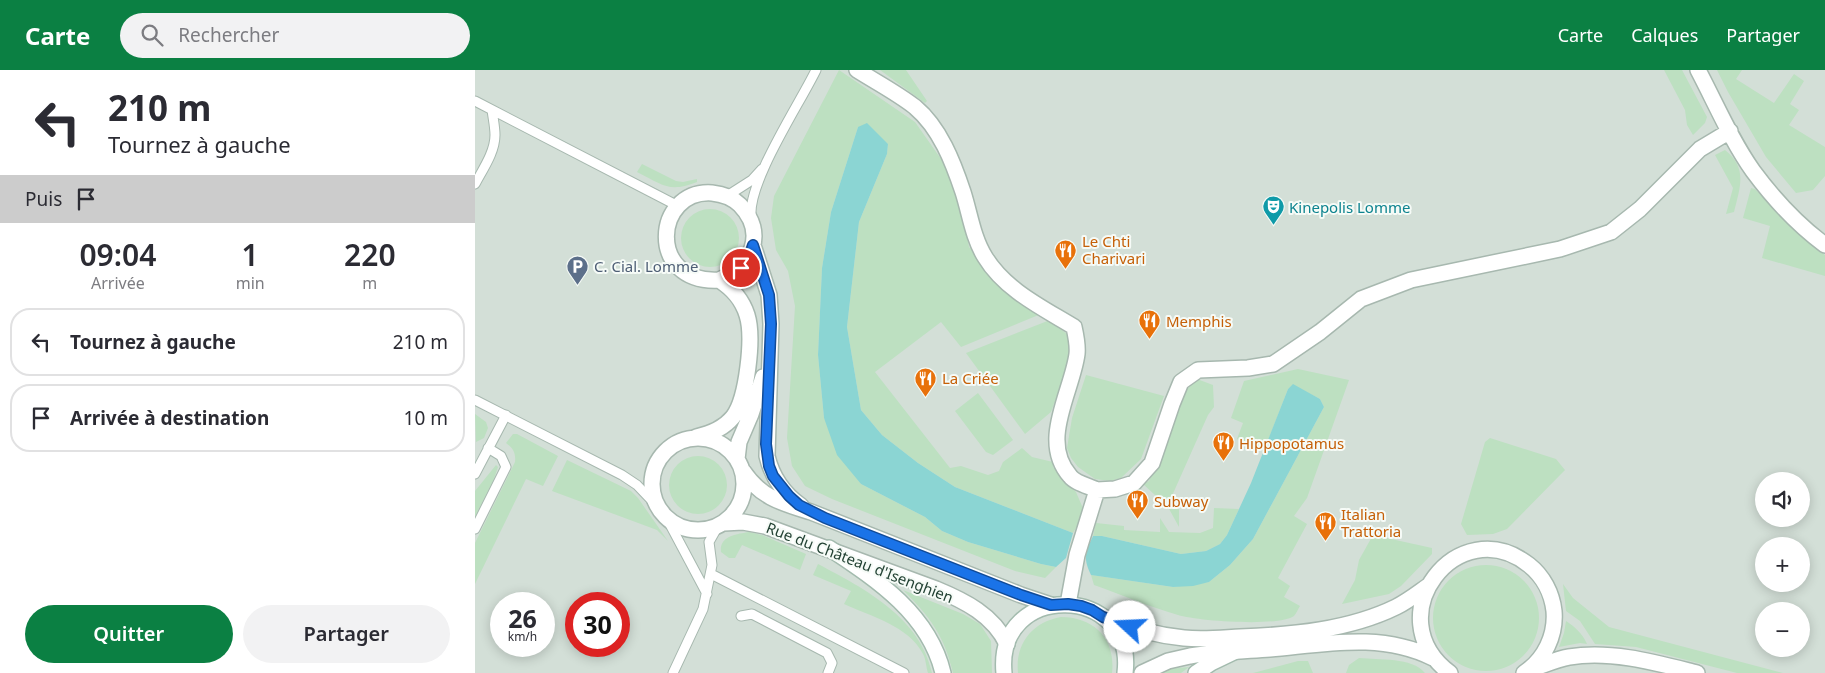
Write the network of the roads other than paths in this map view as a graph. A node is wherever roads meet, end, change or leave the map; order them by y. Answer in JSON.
{"nodes":[{"id":1,"x":816,"y":70,"type":"edge"},
{"id":2,"x":857,"y":70,"type":"edge"},
{"id":3,"x":1698,"y":70,"type":"edge"},
{"id":4,"x":475,"y":102,"type":"edge"},
{"id":5,"x":492,"y":110,"type":"junction"},
{"id":6,"x":1730,"y":131,"type":"junction"},
{"id":7,"x":769,"y":158,"type":"junction"},
{"id":8,"x":475,"y":184,"type":"edge"},
{"id":9,"x":727,"y":196,"type":"junction"},
{"id":10,"x":678,"y":206,"type":"junction"},
{"id":11,"x":752,"y":224,"type":"junction"},
{"id":12,"x":753,"y":245,"type":"junction"},
{"id":13,"x":1825,"y":245,"type":"edge"},
{"id":14,"x":719,"y":280,"type":"junction"},
{"id":15,"x":769,"y":355,"type":"junction"},
{"id":16,"x":475,"y":400,"type":"edge"},
{"id":17,"x":506,"y":415,"type":"junction"},
{"id":18,"x":696,"y":437,"type":"junction"},
{"id":19,"x":489,"y":448,"type":"junction"},
{"id":20,"x":740,"y":465,"type":"junction"},
{"id":21,"x":475,"y":474,"type":"edge"},
{"id":22,"x":1097,"y":490,"type":"junction"},
{"id":23,"x":661,"y":512,"type":"junction"},
{"id":24,"x":811,"y":512,"type":"junction"},
{"id":25,"x":721,"y":524,"type":"junction"},
{"id":26,"x":475,"y":529,"type":"edge"},
{"id":27,"x":829,"y":548,"type":"junction"},
{"id":28,"x":711,"y":574,"type":"junction"},
{"id":29,"x":1428,"y":586,"type":"junction"},
{"id":30,"x":707,"y":594,"type":"junction"},
{"id":31,"x":1068,"y":604,"type":"junction"},
{"id":32,"x":1051,"y":605,"type":"junction"},
{"id":33,"x":741,"y":616,"type":"dead end"},
{"id":34,"x":1103,"y":617,"type":"junction"},
{"id":35,"x":1007,"y":644,"type":"junction"},
{"id":36,"x":1235,"y":651,"type":"junction"},
{"id":37,"x":1433,"y":658,"type":"junction"},
{"id":38,"x":1525,"y":672,"type":"edge"},
{"id":39,"x":673,"y":673,"type":"edge"},
{"id":40,"x":828,"y":673,"type":"edge"},
{"id":41,"x":904,"y":673,"type":"edge"},
{"id":42,"x":943,"y":673,"type":"edge"},
{"id":43,"x":1004,"y":673,"type":"edge"},
{"id":44,"x":1125,"y":673,"type":"edge"},
{"id":45,"x":1142,"y":673,"type":"edge"},
{"id":46,"x":1196,"y":673,"type":"edge"},
{"id":47,"x":1450,"y":673,"type":"edge"},
{"id":48,"x":1697,"y":673,"type":"edge"}],
"edges":[{"from":1,"to":7,"type":"lane"},
{"from":2,"to":22,"type":"street"},
{"from":3,"to":6,"type":"street"},
{"from":4,"to":5,"type":"lane"},
{"from":5,"to":8,"type":"lane"},
{"from":5,"to":10,"type":"lane"},
{"from":6,"to":13,"type":"street"},
{"from":6,"to":22,"type":"street"},
{"from":7,"to":9,"type":"lane"},
{"from":7,"to":11,"type":"lane"},
{"from":9,"to":10,"type":"street"},
{"from":9,"to":11,"type":"street"},
{"from":10,"to":14,"type":"street"},
{"from":11,"to":12,"type":"street"},
{"from":12,"to":14,"type":"street"},
{"from":12,"to":15,"type":"street","name":"Rue du Château d'Isenghien"},
{"from":14,"to":18,"type":"street"},
{"from":15,"to":20,"type":"street"},
{"from":15,"to":24,"type":"street","name":"Rue du Château d'Isenghien"},
{"from":16,"to":17,"type":"lane"},
{"from":17,"to":19,"type":"lane"},
{"from":17,"to":23,"type":"lane"},
{"from":18,"to":20,"type":"street"},
{"from":18,"to":23,"type":"street"},
{"from":19,"to":21,"type":"lane"},
{"from":19,"to":26,"type":"lane"},
{"from":20,"to":24,"type":"street","name":"Rue du Château d'Isenghien"},
{"from":20,"to":25,"type":"street"},
{"from":22,"to":31,"type":"street"},
{"from":23,"to":25,"type":"street"},
{"from":23,"to":30,"type":"lane"},
{"from":24,"to":32,"type":"street","name":"Rue du Château d'Isenghien"},
{"from":25,"to":27,"type":"street","name":"Rue du Château d'Isenghien"},
{"from":25,"to":28,"type":"lane"},
{"from":27,"to":35,"type":"street","name":"Rue du Château d'Isenghien"},
{"from":27,"to":42,"type":"street"},
{"from":28,"to":30,"type":"lane"},
{"from":28,"to":41,"type":"lane"},
{"from":29,"to":34,"type":"street","name":"Rue du Château d'Isenghien"},
{"from":29,"to":37,"type":"street"},
{"from":29,"to":38,"type":"street"},
{"from":30,"to":39,"type":"lane"},
{"from":31,"to":32,"type":"street","name":"Rue du Château d'Isenghien"},
{"from":31,"to":34,"type":"street","name":"Rue du Château d'Isenghien"},
{"from":32,"to":35,"type":"street","name":"Rue du Château d'Isenghien"},
{"from":33,"to":40,"type":"lane"},
{"from":34,"to":44,"type":"street","name":"Rue du Château d'Isenghien"},
{"from":35,"to":43,"type":"street","name":"Rue du Château d'Isenghien"},
{"from":36,"to":37,"type":"street"},
{"from":36,"to":45,"type":"street"},
{"from":36,"to":46,"type":"street"},
{"from":37,"to":47,"type":"street"},
{"from":38,"to":48,"type":"street"}]}
